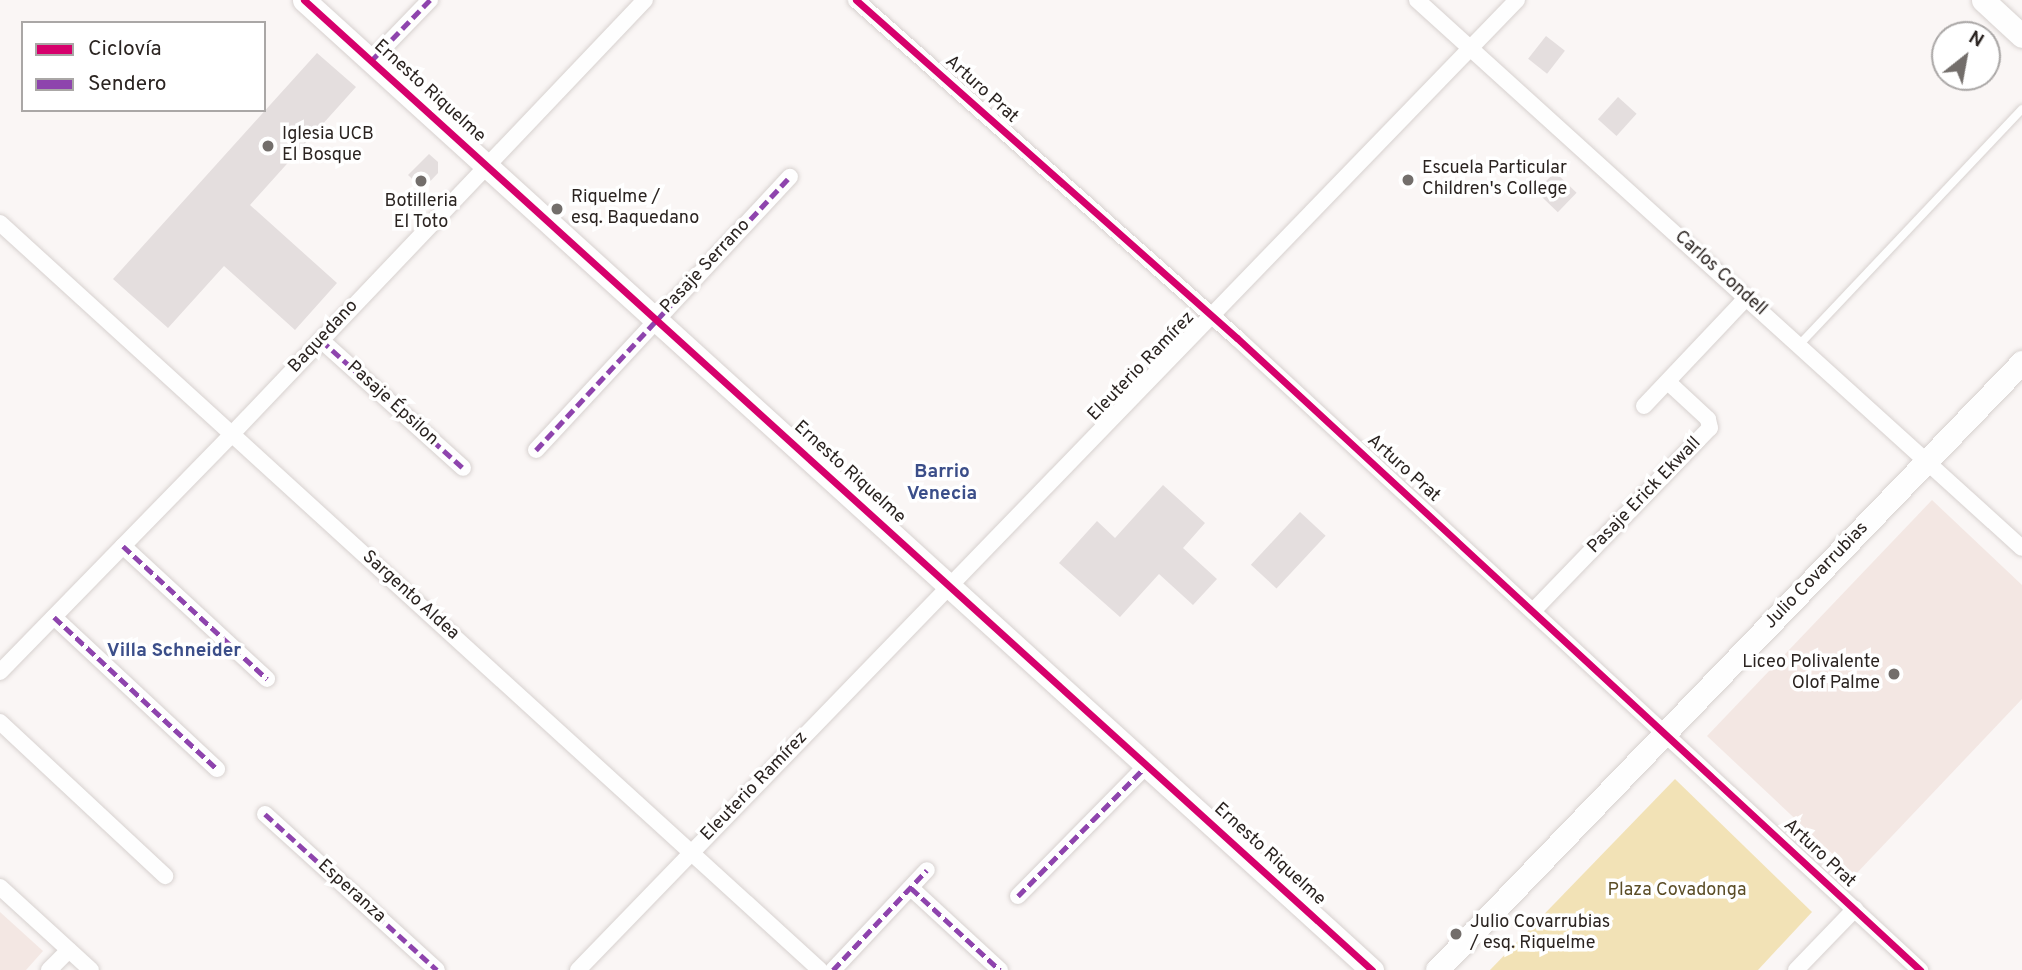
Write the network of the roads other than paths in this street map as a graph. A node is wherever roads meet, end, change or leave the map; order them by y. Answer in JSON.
{"nodes":[{"id":1,"x":304,"y":0,"type":"edge"},
{"id":2,"x":430,"y":0,"type":"edge"},
{"id":3,"x":645,"y":0,"type":"edge"},
{"id":4,"x":856,"y":0,"type":"edge"},
{"id":5,"x":1417,"y":0,"type":"edge"},
{"id":6,"x":1517,"y":0,"type":"edge"},
{"id":7,"x":1983,"y":0,"type":"edge"},
{"id":8,"x":2022,"y":36,"type":"edge"},
{"id":9,"x":1472,"y":48,"type":"junction"},
{"id":10,"x":371,"y":61,"type":"junction"},
{"id":11,"x":2022,"y":109,"type":"edge"},
{"id":12,"x":486,"y":166,"type":"junction"},
{"id":13,"x":790,"y":177,"type":"dead end"},
{"id":14,"x":0,"y":223,"type":"edge"},
{"id":15,"x":1746,"y":298,"type":"junction"},
{"id":16,"x":1213,"y":317,"type":"junction"},
{"id":17,"x":657,"y":320,"type":"junction"},
{"id":18,"x":321,"y":340,"type":"junction"},
{"id":19,"x":1798,"y":345,"type":"junction"},
{"id":20,"x":2022,"y":362,"type":"edge"},
{"id":21,"x":1668,"y":382,"type":"junction"},
{"id":22,"x":1644,"y":406,"type":"dead end"},
{"id":23,"x":232,"y":434,"type":"junction"},
{"id":24,"x":536,"y":450,"type":"dead end"},
{"id":25,"x":1926,"y":461,"type":"junction"},
{"id":26,"x":463,"y":468,"type":"dead end"},
{"id":27,"x":123,"y":546,"type":"junction"},
{"id":28,"x":2022,"y":548,"type":"edge"},
{"id":29,"x":950,"y":587,"type":"junction"},
{"id":30,"x":1534,"y":610,"type":"junction"},
{"id":31,"x":54,"y":617,"type":"junction"},
{"id":32,"x":0,"y":672,"type":"edge"},
{"id":33,"x":267,"y":679,"type":"dead end"},
{"id":34,"x":0,"y":722,"type":"edge"},
{"id":35,"x":1667,"y":733,"type":"junction"},
{"id":36,"x":1147,"y":765,"type":"junction"},
{"id":37,"x":217,"y":769,"type":"dead end"},
{"id":38,"x":265,"y":814,"type":"dead end"},
{"id":39,"x":691,"y":853,"type":"junction"},
{"id":40,"x":928,"y":870,"type":"dead end"},
{"id":41,"x":165,"y":876,"type":"dead end"},
{"id":42,"x":0,"y":887,"type":"edge"},
{"id":43,"x":911,"y":888,"type":"junction"},
{"id":44,"x":1018,"y":896,"type":"dead end"},
{"id":45,"x":1855,"y":909,"type":"junction"},
{"id":46,"x":69,"y":950,"type":"junction"},
{"id":47,"x":49,"y":970,"type":"edge"},
{"id":48,"x":91,"y":970,"type":"edge"},
{"id":49,"x":437,"y":970,"type":"edge"},
{"id":50,"x":578,"y":970,"type":"edge"},
{"id":51,"x":820,"y":970,"type":"edge"},
{"id":52,"x":833,"y":970,"type":"edge"},
{"id":53,"x":1000,"y":970,"type":"edge"},
{"id":54,"x":1372,"y":970,"type":"edge"},
{"id":55,"x":1437,"y":970,"type":"edge"},
{"id":56,"x":1796,"y":970,"type":"edge"},
{"id":57,"x":1920,"y":970,"type":"edge"}],
"edges":[{"from":1,"to":10,"type":"street","name":"Ernesto Riquelme"},
{"from":2,"to":10,"type":"street"},
{"from":3,"to":12,"type":"street","name":"Baquedano"},
{"from":4,"to":16,"type":"street","name":"Arturo Prat"},
{"from":5,"to":9,"type":"street","name":"Carlos Condell"},
{"from":6,"to":9,"type":"street","name":"Eleuterio Ramírez"},
{"from":7,"to":8,"type":"street"},
{"from":9,"to":15,"type":"street","name":"Carlos Condell"},
{"from":9,"to":16,"type":"street","name":"Eleuterio Ramírez"},
{"from":10,"to":12,"type":"street","name":"Ernesto Riquelme"},
{"from":11,"to":19,"type":"lane"},
{"from":12,"to":17,"type":"street","name":"Ernesto Riquelme"},
{"from":12,"to":18,"type":"street","name":"Baquedano"},
{"from":13,"to":17,"type":"street","name":"Pasaje Serrano"},
{"from":14,"to":23,"type":"street","name":"Sargento Aldea"},
{"from":15,"to":19,"type":"street","name":"Carlos Condell"},
{"from":15,"to":21,"type":"street"},
{"from":16,"to":29,"type":"street","name":"Eleuterio Ramírez"},
{"from":16,"to":30,"type":"street","name":"Arturo Prat"},
{"from":17,"to":24,"type":"street","name":"Pasaje Serrano"},
{"from":17,"to":29,"type":"street","name":"Ernesto Riquelme"},
{"from":18,"to":23,"type":"street","name":"Baquedano"},
{"from":18,"to":26,"type":"street","name":"Pasaje Épsilon"},
{"from":19,"to":25,"type":"street","name":"Carlos Condell"},
{"from":20,"to":25,"type":"street","name":"Julio Covarrubias"},
{"from":21,"to":22,"type":"street"},
{"from":21,"to":30,"type":"street","name":"Pasaje Erick Ekwall"},
{"from":23,"to":27,"type":"street","name":"Baquedano"},
{"from":23,"to":39,"type":"street","name":"Sargento Aldea"},
{"from":25,"to":28,"type":"street","name":"Carlos Condell"},
{"from":25,"to":35,"type":"street","name":"Julio Covarrubias"},
{"from":27,"to":31,"type":"street","name":"Baquedano"},
{"from":27,"to":33,"type":"street"},
{"from":29,"to":36,"type":"street","name":"Ernesto Riquelme"},
{"from":29,"to":39,"type":"street","name":"Eleuterio Ramírez"},
{"from":30,"to":35,"type":"street","name":"Arturo Prat"},
{"from":31,"to":32,"type":"street","name":"Baquedano"},
{"from":31,"to":37,"type":"street"},
{"from":34,"to":41,"type":"street"},
{"from":35,"to":45,"type":"street","name":"Arturo Prat"},
{"from":35,"to":55,"type":"street","name":"Julio Covarrubias"},
{"from":36,"to":44,"type":"street"},
{"from":36,"to":54,"type":"street","name":"Ernesto Riquelme"},
{"from":38,"to":49,"type":"street","name":"Esperanza"},
{"from":39,"to":50,"type":"street","name":"Eleuterio Ramírez"},
{"from":39,"to":51,"type":"street","name":"Sargento Aldea"},
{"from":40,"to":43,"type":"street"},
{"from":42,"to":46,"type":"street"},
{"from":43,"to":52,"type":"street"},
{"from":43,"to":53,"type":"street"},
{"from":45,"to":56,"type":"street"},
{"from":45,"to":57,"type":"street","name":"Arturo Prat"},
{"from":46,"to":47,"type":"street"},
{"from":46,"to":48,"type":"street"}]}
